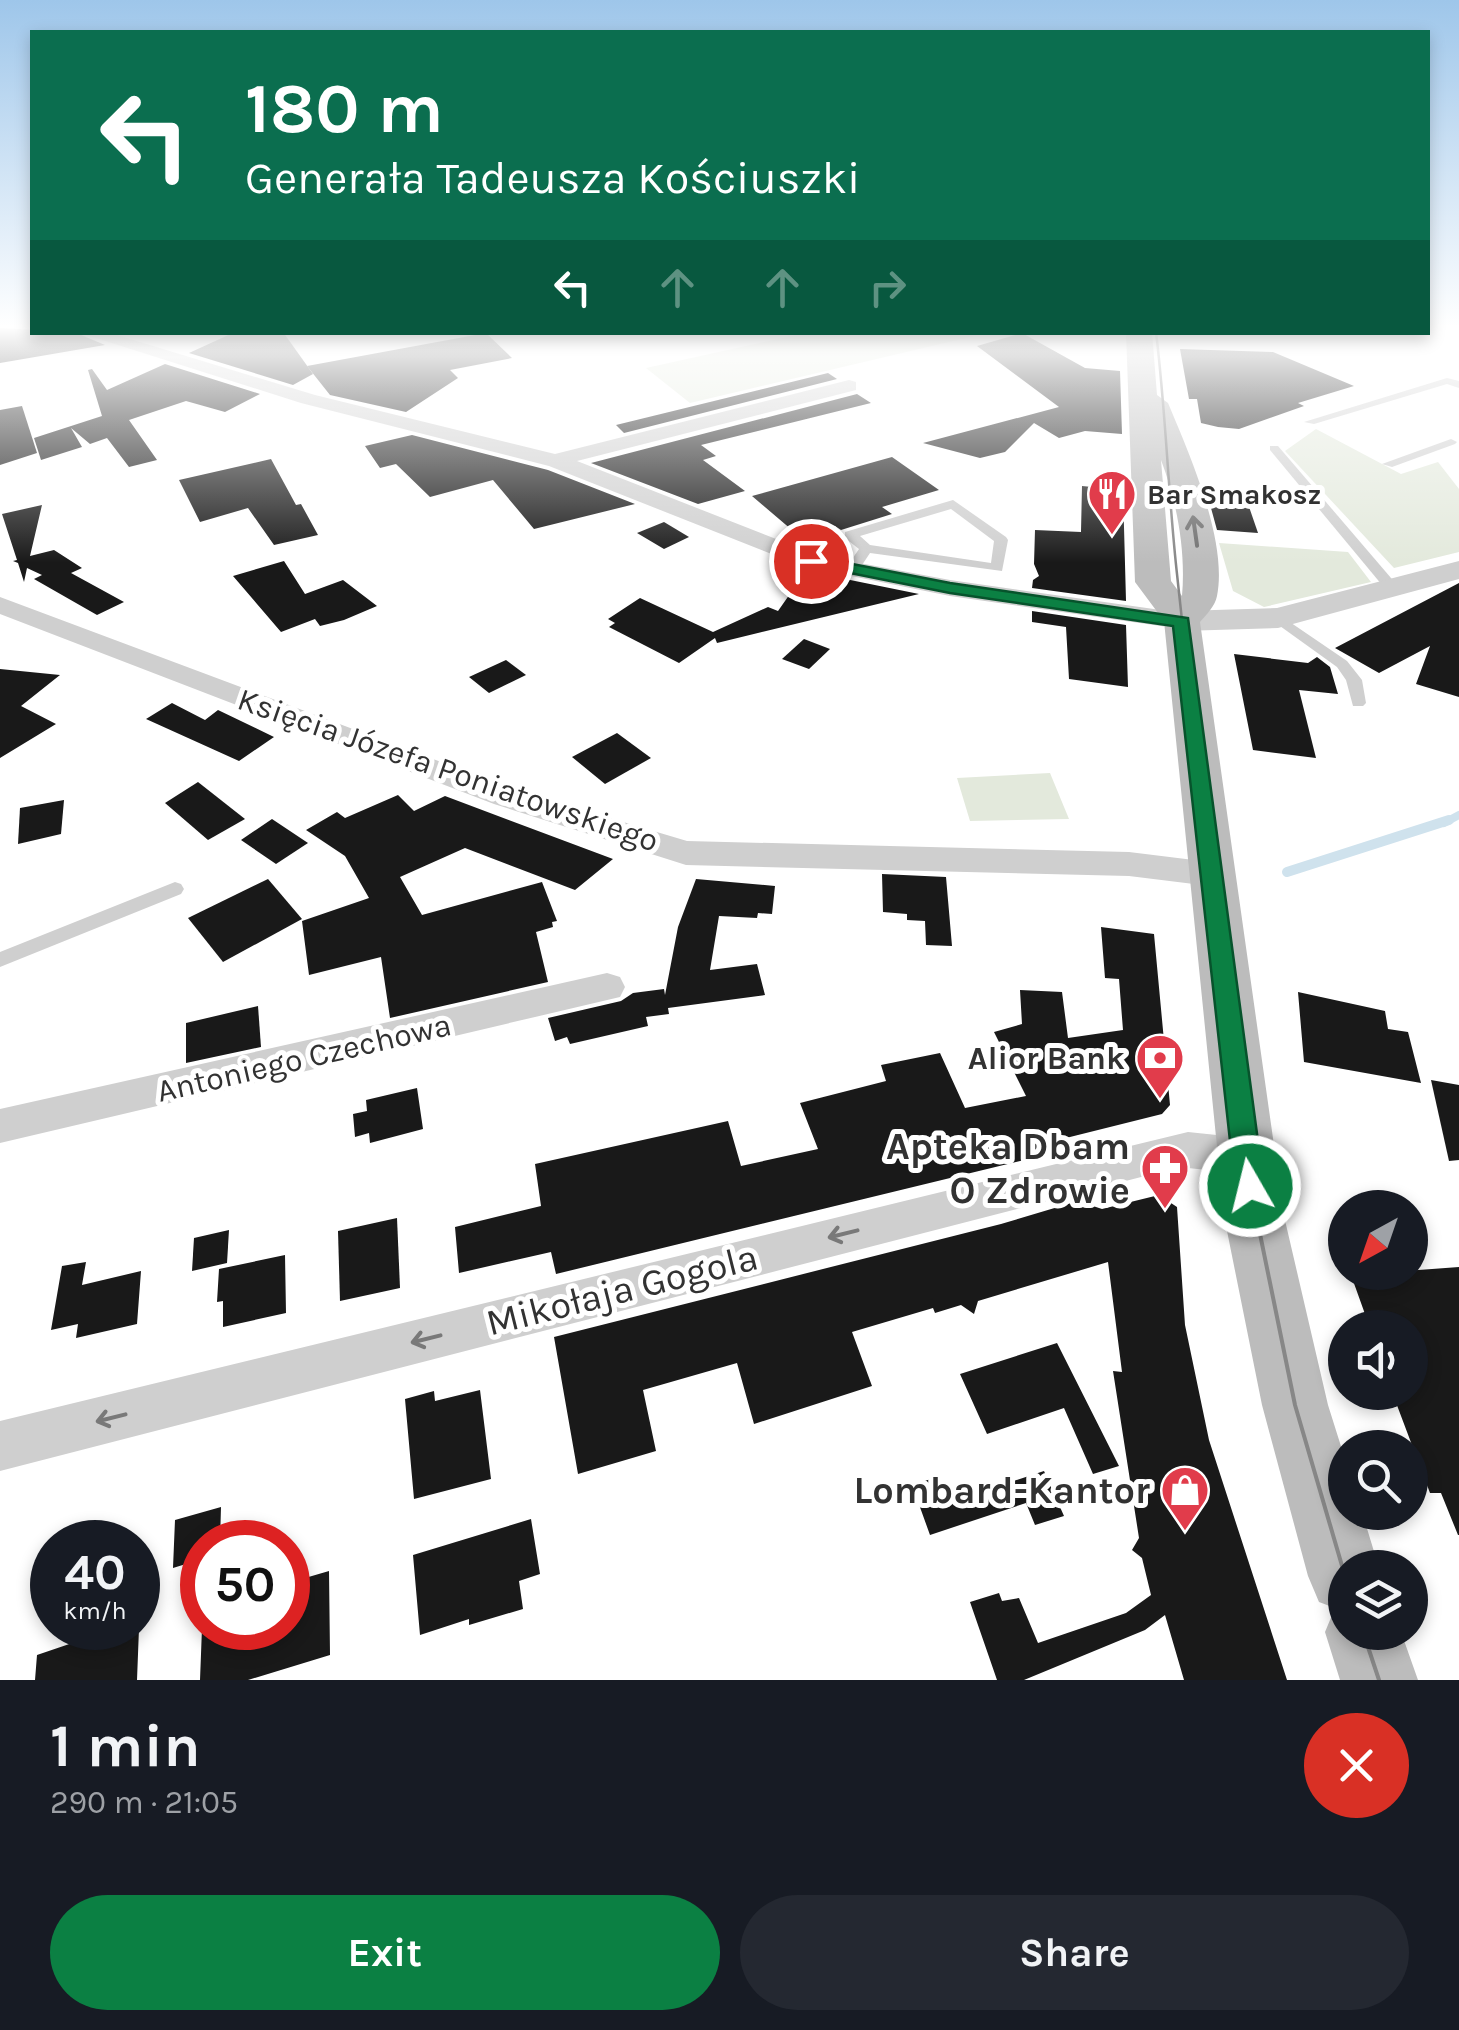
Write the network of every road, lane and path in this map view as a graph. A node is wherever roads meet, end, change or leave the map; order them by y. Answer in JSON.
{"nodes":[{"id":1,"x":338,"y":406,"type":"edge"},
{"id":2,"x":766,"y":406,"type":"edge"},
{"id":3,"x":1145,"y":406,"type":"edge"},
{"id":4,"x":1155,"y":406,"type":"edge"},
{"id":5,"x":1362,"y":406,"type":"edge"},
{"id":6,"x":1310,"y":422,"type":"dead end"},
{"id":7,"x":1456,"y":443,"type":"edge"},
{"id":8,"x":1274,"y":448,"type":"dead end"},
{"id":9,"x":557,"y":461,"type":"junction"},
{"id":10,"x":1388,"y":464,"type":"dead end"},
{"id":11,"x":866,"y":548,"type":"junction"},
{"id":12,"x":1459,"y":570,"type":"edge"},
{"id":13,"x":852,"y":571,"type":"junction"},
{"id":14,"x":1392,"y":588,"type":"junction"},
{"id":15,"x":0,"y":604,"type":"edge"},
{"id":16,"x":1278,"y":618,"type":"junction"},
{"id":17,"x":1182,"y":622,"type":"junction"},
{"id":18,"x":1358,"y":704,"type":"dead end"},
{"id":19,"x":1210,"y":874,"type":"junction"},
{"id":20,"x":175,"y":889,"type":"dead end"},
{"id":21,"x":0,"y":960,"type":"edge"},
{"id":22,"x":607,"y":987,"type":"dead end"},
{"id":23,"x":0,"y":1126,"type":"edge"},
{"id":24,"x":1245,"y":1156,"type":"junction"},
{"id":25,"x":0,"y":1446,"type":"edge"},
{"id":26,"x":1337,"y":1550,"type":"edge"},
{"id":27,"x":1369,"y":1650,"type":"edge"},
{"id":28,"x":1379,"y":1680,"type":"edge"}],
"edges":[{"from":1,"to":9,"type":"street"},
{"from":2,"to":9,"type":"street"},
{"from":3,"to":17,"type":"main road"},
{"from":17,"to":4,"type":"main road","one_way":true},
{"from":5,"to":6,"type":"lane"},
{"from":7,"to":10,"type":"lane"},
{"from":8,"to":14,"type":"lane"},
{"from":9,"to":13,"type":"street"},
{"from":11,"to":11,"type":"lane"},
{"from":11,"to":13,"type":"lane"},
{"from":12,"to":14,"type":"street"},
{"from":13,"to":17,"type":"street"},
{"from":14,"to":16,"type":"street"},
{"from":15,"to":19,"type":"street","name":"Księcia Józefa Poniatowskiego"},
{"from":16,"to":17,"type":"street"},
{"from":16,"to":18,"type":"lane"},
{"from":17,"to":19,"type":"main road"},
{"from":19,"to":24,"type":"main road"},
{"from":20,"to":21,"type":"lane"},
{"from":22,"to":23,"type":"street","name":"Antoniego Czechowa"},
{"from":24,"to":25,"type":"street","name":"Mikołaja Gogola","one_way":true},
{"from":24,"to":26,"type":"main road"},
{"from":27,"to":28,"type":"main road"}]}
